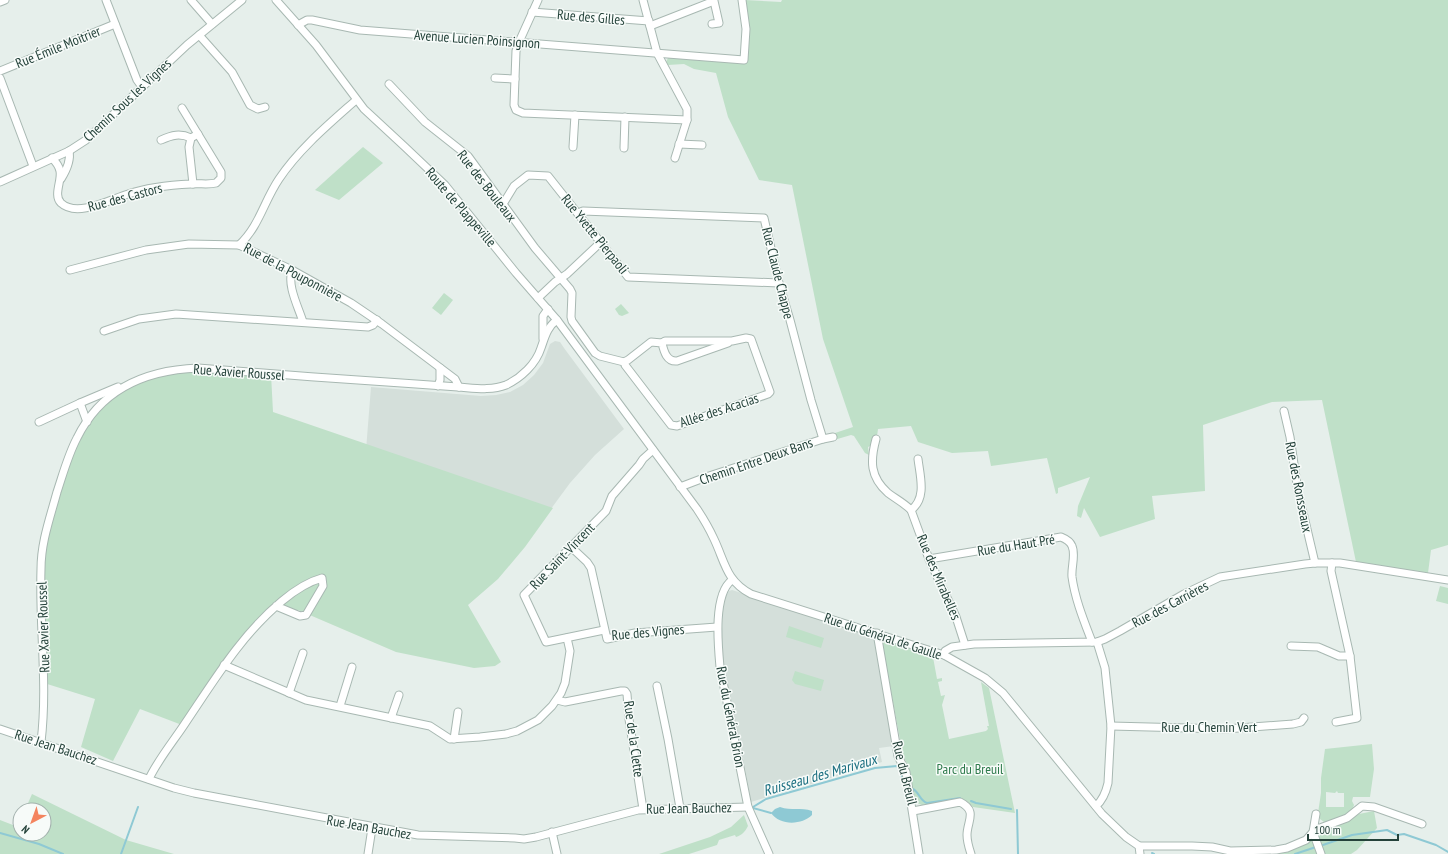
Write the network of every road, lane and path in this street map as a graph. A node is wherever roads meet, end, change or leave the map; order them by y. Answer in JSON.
{"nodes":[{"id":1,"x":5,"y":0,"type":"edge"},
{"id":2,"x":106,"y":0,"type":"edge"},
{"id":3,"x":191,"y":0,"type":"edge"},
{"id":4,"x":242,"y":0,"type":"edge"},
{"id":5,"x":276,"y":0,"type":"edge"},
{"id":6,"x":538,"y":0,"type":"edge"},
{"id":7,"x":643,"y":0,"type":"edge"},
{"id":8,"x":742,"y":0,"type":"edge"},
{"id":9,"x":0,"y":2,"type":"edge"},
{"id":10,"x":532,"y":12,"type":"junction"},
{"id":11,"x":116,"y":24,"type":"junction"},
{"id":12,"x":212,"y":24,"type":"junction"},
{"id":13,"x":649,"y":24,"type":"junction"},
{"id":14,"x":712,"y":24,"type":"dead end"},
{"id":15,"x":298,"y":25,"type":"junction"},
{"id":16,"x":199,"y":35,"type":"junction"},
{"id":17,"x":518,"y":42,"type":"junction"},
{"id":18,"x":657,"y":53,"type":"junction"},
{"id":19,"x":0,"y":71,"type":"edge"},
{"id":20,"x":0,"y":78,"type":"edge"},
{"id":21,"x":495,"y":78,"type":"dead end"},
{"id":22,"x":515,"y":79,"type":"junction"},
{"id":23,"x":389,"y":84,"type":"dead end"},
{"id":24,"x":142,"y":87,"type":"junction"},
{"id":25,"x":356,"y":100,"type":"junction"},
{"id":26,"x":182,"y":108,"type":"dead end"},
{"id":27,"x":266,"y":108,"type":"dead end"},
{"id":28,"x":575,"y":115,"type":"junction"},
{"id":29,"x":626,"y":117,"type":"junction"},
{"id":30,"x":687,"y":120,"type":"junction"},
{"id":31,"x":198,"y":134,"type":"junction"},
{"id":32,"x":191,"y":138,"type":"junction"},
{"id":33,"x":161,"y":140,"type":"dead end"},
{"id":34,"x":678,"y":144,"type":"junction"},
{"id":35,"x":702,"y":145,"type":"dead end"},
{"id":36,"x":573,"y":147,"type":"dead end"},
{"id":37,"x":624,"y":148,"type":"dead end"},
{"id":38,"x":69,"y":151,"type":"junction"},
{"id":39,"x":52,"y":158,"type":"junction"},
{"id":40,"x":675,"y":158,"type":"dead end"},
{"id":41,"x":33,"y":166,"type":"junction"},
{"id":42,"x":61,"y":179,"type":"junction"},
{"id":43,"x":0,"y":182,"type":"edge"},
{"id":44,"x":193,"y":184,"type":"junction"},
{"id":45,"x":503,"y":204,"type":"junction"},
{"id":46,"x":578,"y":213,"type":"junction"},
{"id":47,"x":600,"y":243,"type":"junction"},
{"id":48,"x":239,"y":245,"type":"junction"},
{"id":49,"x":70,"y":270,"type":"dead end"},
{"id":50,"x":292,"y":270,"type":"junction"},
{"id":51,"x":561,"y":278,"type":"junction"},
{"id":52,"x":779,"y":283,"type":"junction"},
{"id":53,"x":538,"y":298,"type":"junction"},
{"id":54,"x":548,"y":309,"type":"junction"},
{"id":55,"x":368,"y":314,"type":"junction"},
{"id":56,"x":377,"y":320,"type":"junction"},
{"id":57,"x":557,"y":320,"type":"junction"},
{"id":58,"x":303,"y":322,"type":"junction"},
{"id":59,"x":358,"y":326,"type":"junction"},
{"id":60,"x":104,"y":331,"type":"dead end"},
{"id":61,"x":543,"y":339,"type":"junction"},
{"id":62,"x":732,"y":341,"type":"junction"},
{"id":63,"x":662,"y":343,"type":"junction"},
{"id":64,"x":624,"y":362,"type":"junction"},
{"id":65,"x":440,"y":368,"type":"junction"},
{"id":66,"x":126,"y":385,"type":"junction"},
{"id":67,"x":438,"y":386,"type":"junction"},
{"id":68,"x":459,"y":387,"type":"junction"},
{"id":69,"x":80,"y":403,"type":"junction"},
{"id":70,"x":1284,"y":410,"type":"dead end"},
{"id":71,"x":39,"y":422,"type":"dead end"},
{"id":72,"x":87,"y":422,"type":"junction"},
{"id":73,"x":634,"y":424,"type":"joint"},
{"id":74,"x":833,"y":437,"type":"dead end"},
{"id":75,"x":823,"y":439,"type":"junction"},
{"id":76,"x":876,"y":440,"type":"dead end"},
{"id":77,"x":653,"y":450,"type":"junction"},
{"id":78,"x":918,"y":459,"type":"dead end"},
{"id":79,"x":680,"y":487,"type":"junction"},
{"id":80,"x":911,"y":510,"type":"junction"},
{"id":81,"x":571,"y":547,"type":"junction"},
{"id":82,"x":929,"y":559,"type":"junction"},
{"id":83,"x":1315,"y":563,"type":"junction"},
{"id":84,"x":1332,"y":563,"type":"junction"},
{"id":85,"x":732,"y":580,"type":"junction"},
{"id":86,"x":1448,"y":580,"type":"edge"},
{"id":87,"x":276,"y":606,"type":"junction"},
{"id":88,"x":717,"y":626,"type":"junction"},
{"id":89,"x":604,"y":630,"type":"junction"},
{"id":90,"x":877,"y":633,"type":"junction"},
{"id":91,"x":567,"y":638,"type":"junction"},
{"id":92,"x":1094,"y":642,"type":"junction"},
{"id":93,"x":964,"y":645,"type":"junction"},
{"id":94,"x":1291,"y":646,"type":"dead end"},
{"id":95,"x":303,"y":653,"type":"dead end"},
{"id":96,"x":944,"y":655,"type":"junction"},
{"id":97,"x":1350,"y":656,"type":"junction"},
{"id":98,"x":224,"y":665,"type":"junction"},
{"id":99,"x":352,"y":667,"type":"dead end"},
{"id":100,"x":657,"y":686,"type":"dead end"},
{"id":101,"x":289,"y":693,"type":"junction"},
{"id":102,"x":398,"y":695,"type":"dead end"},
{"id":103,"x":557,"y":700,"type":"junction"},
{"id":104,"x":340,"y":706,"type":"junction"},
{"id":105,"x":458,"y":712,"type":"dead end"},
{"id":106,"x":391,"y":718,"type":"junction"},
{"id":107,"x":1304,"y":718,"type":"dead end"},
{"id":108,"x":1336,"y":722,"type":"dead end"},
{"id":109,"x":1111,"y":726,"type":"junction"},
{"id":110,"x":0,"y":729,"type":"edge"},
{"id":111,"x":454,"y":739,"type":"junction"},
{"id":112,"x":41,"y":742,"type":"junction"},
{"id":113,"x":149,"y":779,"type":"junction"},
{"id":114,"x":1096,"y":806,"type":"junction"},
{"id":115,"x":748,"y":807,"type":"junction"},
{"id":116,"x":680,"y":808,"type":"junction"},
{"id":117,"x":643,"y":809,"type":"junction"},
{"id":118,"x":913,"y":811,"type":"junction"},
{"id":119,"x":1316,"y":814,"type":"dead end"},
{"id":120,"x":1422,"y":824,"type":"dead end"},
{"id":121,"x":372,"y":828,"type":"junction"},
{"id":122,"x":552,"y":832,"type":"junction"},
{"id":123,"x":1314,"y":835,"type":"junction"},
{"id":124,"x":1139,"y":846,"type":"junction"},
{"id":125,"x":368,"y":854,"type":"edge"},
{"id":126,"x":557,"y":854,"type":"edge"},
{"id":127,"x":769,"y":854,"type":"edge"},
{"id":128,"x":919,"y":854,"type":"edge"},
{"id":129,"x":970,"y":854,"type":"edge"},
{"id":130,"x":1140,"y":854,"type":"edge"},
{"id":131,"x":1321,"y":854,"type":"edge"}],
"edges":[{"from":1,"to":9,"type":"street"},
{"from":2,"to":11,"type":"street"},
{"from":3,"to":12,"type":"street"},
{"from":4,"to":12,"type":"street","name":"Chemin Sous les Vignes"},
{"from":5,"to":15,"type":"street","name":"Route de Plappeville"},
{"from":6,"to":10,"type":"street"},
{"from":7,"to":13,"type":"street"},
{"from":8,"to":18,"type":"street","name":"Avenue Lucien Poinsignon"},
{"from":10,"to":13,"type":"street","name":"Rue des Gilles"},
{"from":10,"to":17,"type":"street"},
{"from":11,"to":19,"type":"street","name":"Rue Émile Moitrier"},
{"from":11,"to":24,"type":"street"},
{"from":12,"to":16,"type":"street","name":"Chemin Sous les Vignes"},
{"from":13,"to":14,"type":"street"},
{"from":13,"to":18,"type":"street"},
{"from":15,"to":17,"type":"street","name":"Avenue Lucien Poinsignon"},
{"from":15,"to":25,"type":"street","name":"Route de Plappeville"},
{"from":16,"to":24,"type":"street","name":"Chemin Sous les Vignes"},
{"from":16,"to":27,"type":"street"},
{"from":17,"to":18,"type":"street","name":"Avenue Lucien Poinsignon"},
{"from":17,"to":22,"type":"street"},
{"from":18,"to":30,"type":"street"},
{"from":20,"to":41,"type":"street"},
{"from":21,"to":22,"type":"street"},
{"from":22,"to":28,"type":"street"},
{"from":23,"to":45,"type":"street","name":"Rue des Bouleaux"},
{"from":24,"to":38,"type":"street","name":"Chemin Sous les Vignes"},
{"from":25,"to":48,"type":"street","name":"Rue de la Pouponnière"},
{"from":25,"to":53,"type":"street","name":"Route de Plappeville"},
{"from":26,"to":31,"type":"street","name":"Rue des Castors"},
{"from":28,"to":29,"type":"street"},
{"from":28,"to":36,"type":"street"},
{"from":29,"to":30,"type":"street"},
{"from":29,"to":37,"type":"street"},
{"from":30,"to":34,"type":"street"},
{"from":31,"to":32,"type":"street"},
{"from":31,"to":44,"type":"street","name":"Rue des Castors"},
{"from":32,"to":33,"type":"street"},
{"from":32,"to":44,"type":"street"},
{"from":34,"to":35,"type":"street"},
{"from":34,"to":40,"type":"street"},
{"from":38,"to":39,"type":"street","name":"Chemin Sous les Vignes"},
{"from":38,"to":42,"type":"street","name":"Rue des Castors"},
{"from":39,"to":41,"type":"street","name":"Chemin Sous les Vignes"},
{"from":39,"to":42,"type":"street","name":"Rue des Castors"},
{"from":41,"to":43,"type":"street","name":"Chemin Sous les Vignes"},
{"from":42,"to":44,"type":"street","name":"Rue des Castors"},
{"from":45,"to":46,"type":"street","name":"Rue Yvette Pierpaoli"},
{"from":45,"to":51,"type":"street","name":"Rue des Bouleaux"},
{"from":46,"to":47,"type":"street","name":"Rue Yvette Pierpaoli"},
{"from":46,"to":52,"type":"street","name":"Rue Claude Chappe"},
{"from":47,"to":51,"type":"street"},
{"from":47,"to":52,"type":"street","name":"Rue Yvette Pierpaoli"},
{"from":48,"to":49,"type":"street"},
{"from":48,"to":50,"type":"street","name":"Rue de la Pouponnière"},
{"from":50,"to":55,"type":"street","name":"Rue de la Pouponnière"},
{"from":50,"to":58,"type":"street"},
{"from":51,"to":53,"type":"street"},
{"from":51,"to":64,"type":"street"},
{"from":52,"to":75,"type":"street","name":"Rue Claude Chappe"},
{"from":53,"to":54,"type":"street","name":"Route de Plappeville"},
{"from":54,"to":57,"type":"street","name":"Route de Plappeville"},
{"from":54,"to":61,"type":"street","name":"Rue Xavier Roussel"},
{"from":55,"to":56,"type":"street","name":"Rue de la Pouponnière"},
{"from":55,"to":59,"type":"street"},
{"from":56,"to":59,"type":"street"},
{"from":56,"to":65,"type":"street","name":"Rue de la Pouponnière"},
{"from":57,"to":61,"type":"street","name":"Rue Xavier Roussel"},
{"from":57,"to":73,"type":"street","name":"Route de Plappeville"},
{"from":58,"to":59,"type":"street"},
{"from":58,"to":60,"type":"street"},
{"from":61,"to":68,"type":"street","name":"Rue Xavier Roussel"},
{"from":62,"to":63,"type":"street","name":"Allée des Acacias"},
{"from":62,"to":63,"type":"street","name":"Allée des Acacias"},
{"from":62,"to":64,"type":"street","name":"Allée des Acacias"},
{"from":63,"to":64,"type":"street","name":"Allée des Acacias"},
{"from":65,"to":67,"type":"street"},
{"from":65,"to":68,"type":"street","name":"Rue de la Pouponnière"},
{"from":66,"to":67,"type":"street","name":"Rue Xavier Roussel"},
{"from":66,"to":69,"type":"street"},
{"from":66,"to":72,"type":"street","name":"Rue Xavier Roussel"},
{"from":67,"to":68,"type":"street","name":"Rue Xavier Roussel"},
{"from":69,"to":71,"type":"street"},
{"from":69,"to":72,"type":"street"},
{"from":70,"to":83,"type":"street","name":"Rue des Ronsseaux"},
{"from":72,"to":112,"type":"street","name":"Rue Xavier Roussel"},
{"from":73,"to":77,"type":"street","name":"Rue du Général de Gaulle"},
{"from":74,"to":75,"type":"street","name":"Chemin Entre Deux Bans"},
{"from":75,"to":79,"type":"street","name":"Chemin Entre Deux Bans"},
{"from":76,"to":80,"type":"street"},
{"from":77,"to":79,"type":"street","name":"Rue du Général de Gaulle"},
{"from":77,"to":81,"type":"street","name":"Rue Saint-Vincent"},
{"from":78,"to":80,"type":"street"},
{"from":79,"to":85,"type":"street","name":"Rue du Général de Gaulle"},
{"from":80,"to":82,"type":"street","name":"Rue des Mirabelles"},
{"from":81,"to":89,"type":"street","name":"Rue des Vignes"},
{"from":81,"to":91,"type":"street","name":"Rue Saint-Vincent"},
{"from":82,"to":92,"type":"street","name":"Rue du Haut Pré"},
{"from":82,"to":93,"type":"street","name":"Rue des Mirabelles"},
{"from":83,"to":84,"type":"street","name":"Rue des Carrières"},
{"from":83,"to":92,"type":"street","name":"Rue des Carrières"},
{"from":84,"to":86,"type":"street","name":"Rue des Carrières"},
{"from":84,"to":97,"type":"street"},
{"from":85,"to":88,"type":"street","name":"Rue du Général Brion"},
{"from":85,"to":90,"type":"street","name":"Rue du Général de Gaulle"},
{"from":87,"to":87,"type":"street"},
{"from":87,"to":98,"type":"street"},
{"from":88,"to":89,"type":"street","name":"Rue des Vignes"},
{"from":88,"to":115,"type":"street","name":"Rue du Général Brion"},
{"from":89,"to":91,"type":"street","name":"Rue Saint-Vincent"},
{"from":90,"to":96,"type":"street","name":"Rue du Général de Gaulle"},
{"from":90,"to":118,"type":"street","name":"Rue du Breuil"},
{"from":91,"to":103,"type":"street"},
{"from":92,"to":93,"type":"street","name":"Rue des Carrières"},
{"from":92,"to":109,"type":"street","name":"Rue du Haut Pré"},
{"from":93,"to":96,"type":"street","name":"Rue des Carrières"},
{"from":94,"to":97,"type":"street"},
{"from":95,"to":101,"type":"street"},
{"from":96,"to":114,"type":"street","name":"Rue du Général de Gaulle"},
{"from":97,"to":108,"type":"street"},
{"from":98,"to":101,"type":"street"},
{"from":98,"to":113,"type":"street"},
{"from":99,"to":104,"type":"street"},
{"from":100,"to":116,"type":"street"},
{"from":101,"to":104,"type":"street"},
{"from":102,"to":106,"type":"street"},
{"from":103,"to":111,"type":"street"},
{"from":103,"to":117,"type":"street","name":"Rue de la Clette"},
{"from":104,"to":106,"type":"street"},
{"from":105,"to":111,"type":"street"},
{"from":106,"to":111,"type":"street"},
{"from":107,"to":109,"type":"street","name":"Rue du Chemin Vert"},
{"from":109,"to":114,"type":"street","name":"Rue du Haut Pré"},
{"from":110,"to":112,"type":"street","name":"Rue Jean Bauchez"},
{"from":112,"to":113,"type":"street","name":"Rue Jean Bauchez"},
{"from":113,"to":121,"type":"street","name":"Rue Jean Bauchez"},
{"from":114,"to":124,"type":"street","name":"Rue du Général de Gaulle"},
{"from":115,"to":116,"type":"street","name":"Rue Jean Bauchez"},
{"from":115,"to":127,"type":"street","name":"Rue du Général Brion"},
{"from":116,"to":117,"type":"street","name":"Rue Jean Bauchez"},
{"from":117,"to":122,"type":"street","name":"Rue Jean Bauchez"},
{"from":118,"to":128,"type":"street"},
{"from":118,"to":129,"type":"street","name":"Rue du Breuil"},
{"from":119,"to":123,"type":"street"},
{"from":120,"to":123,"type":"street"},
{"from":121,"to":122,"type":"street","name":"Rue Jean Bauchez"},
{"from":121,"to":125,"type":"street"},
{"from":122,"to":126,"type":"street"},
{"from":123,"to":124,"type":"street"},
{"from":123,"to":131,"type":"street"},
{"from":124,"to":130,"type":"street"}]}
